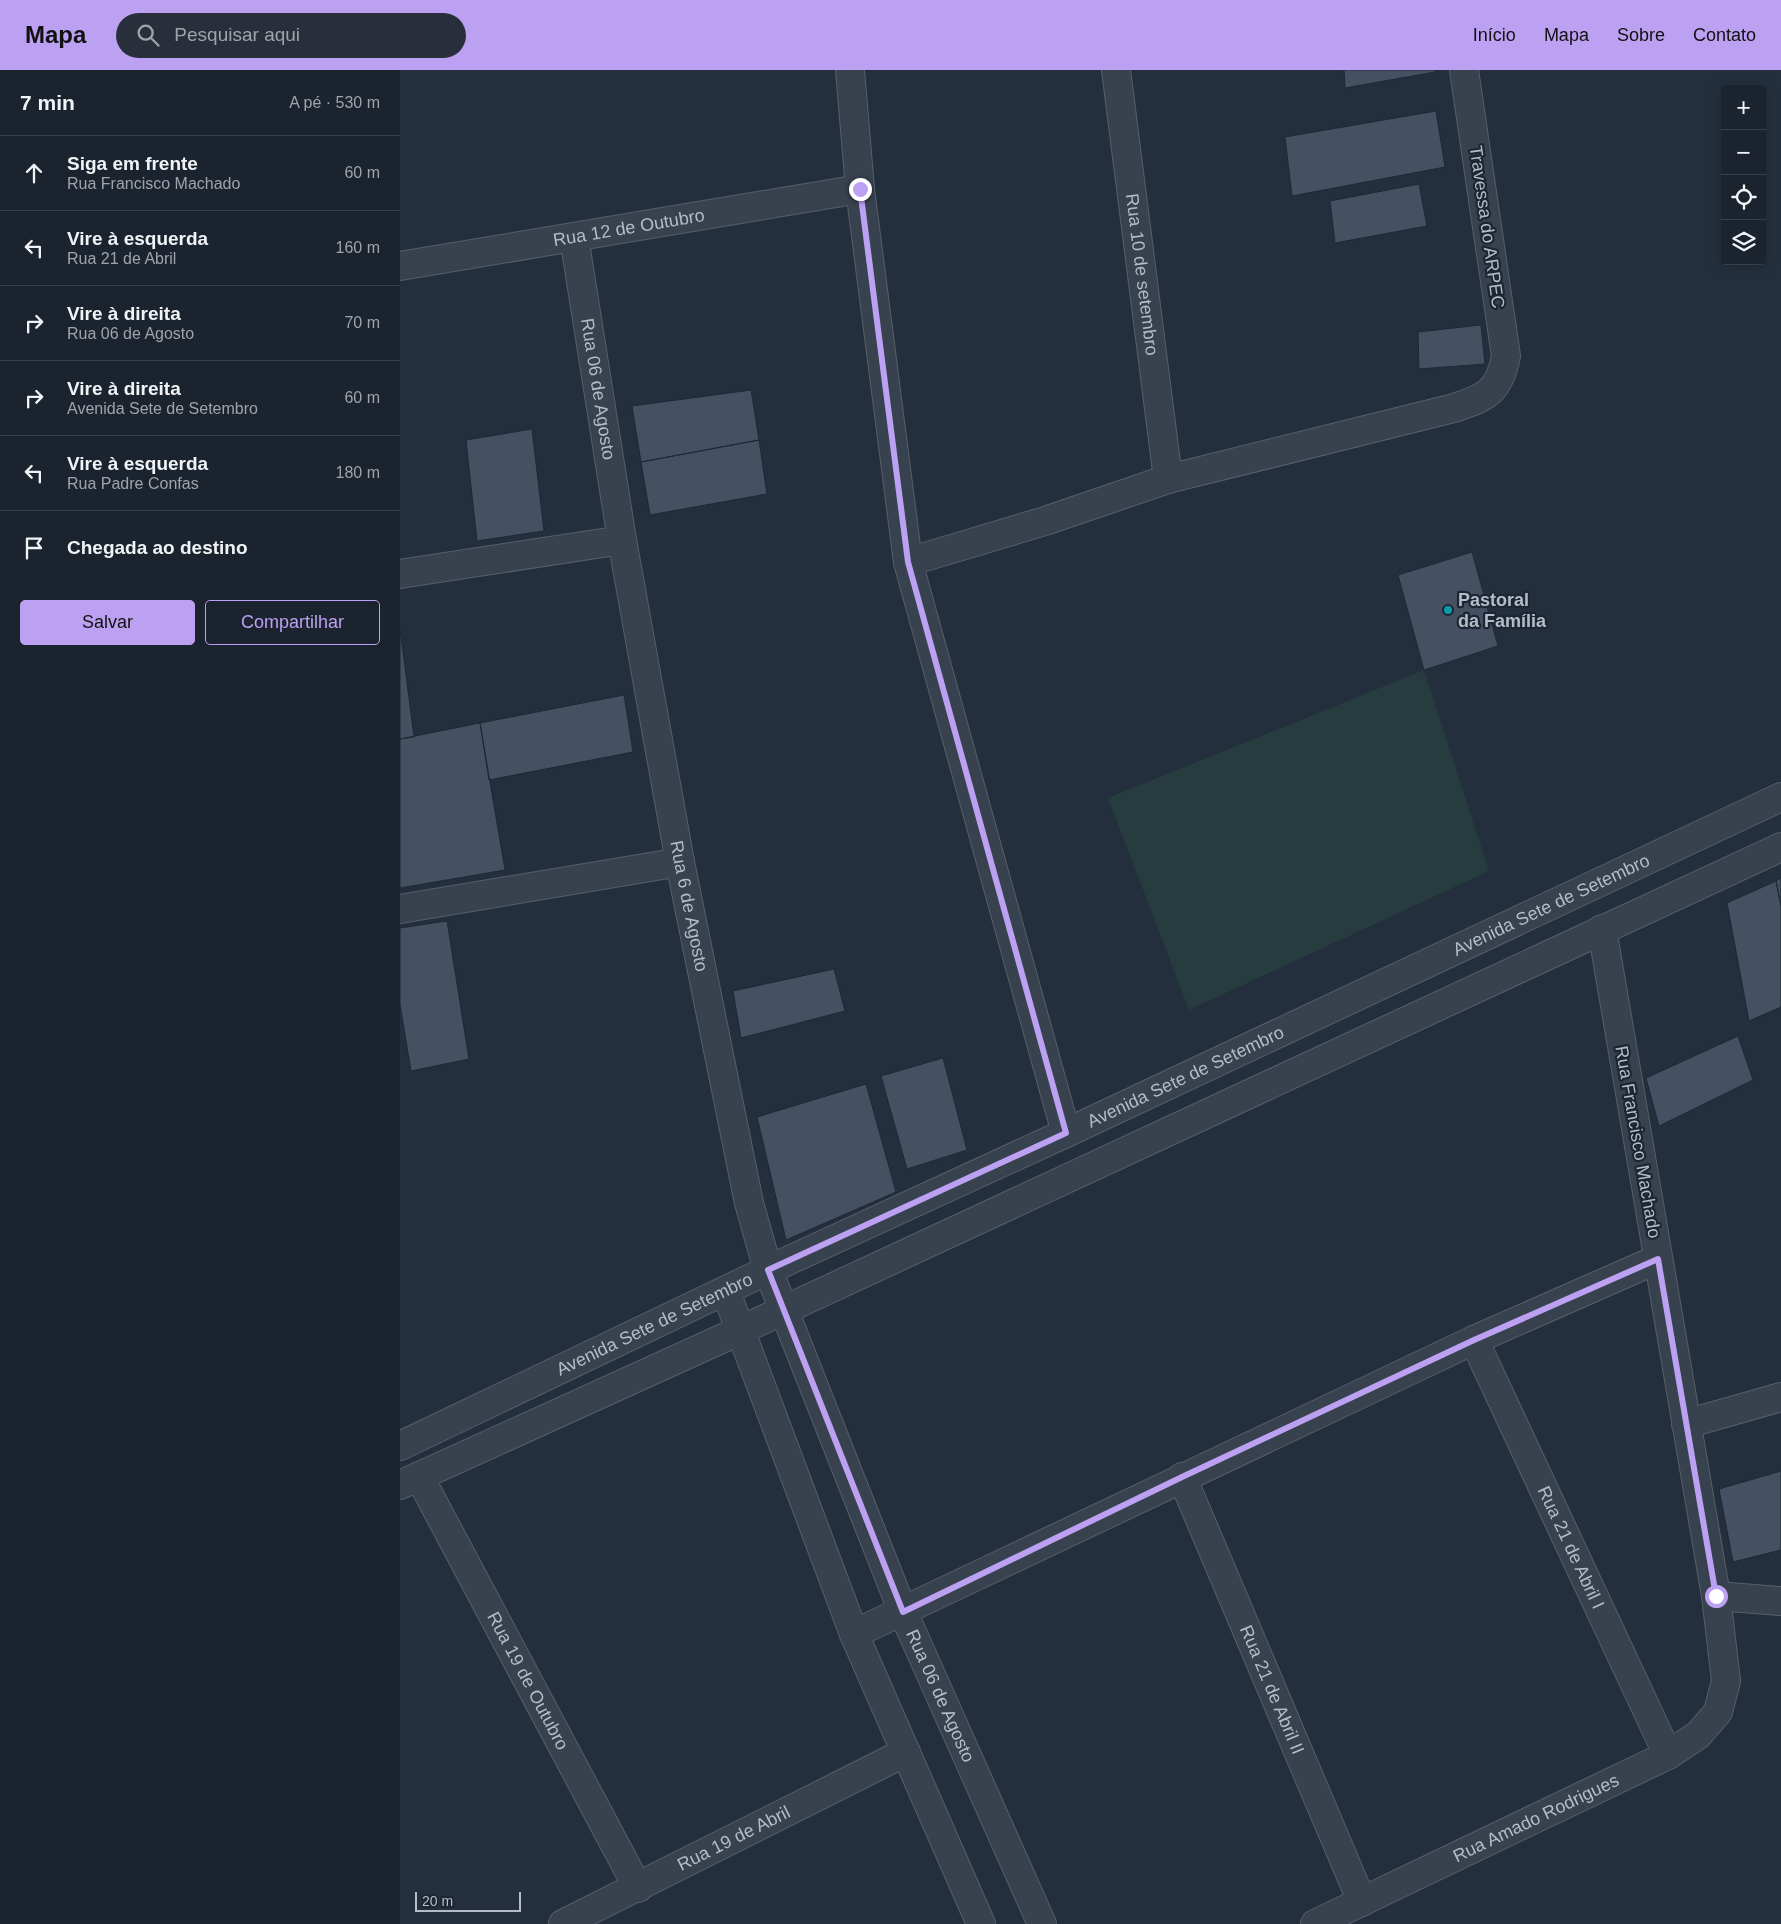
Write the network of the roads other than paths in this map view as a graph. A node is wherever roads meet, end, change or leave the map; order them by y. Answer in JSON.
{"nodes":[{"id":1,"x":850,"y":70,"type":"edge"},
{"id":2,"x":1116,"y":70,"type":"edge"},
{"id":3,"x":1464,"y":70,"type":"edge"},
{"id":4,"x":860,"y":189,"type":"junction"},
{"id":5,"x":574,"y":237,"type":"junction"},
{"id":6,"x":400,"y":266,"type":"edge"},
{"id":7,"x":1168,"y":479,"type":"junction"},
{"id":8,"x":622,"y":540,"type":"junction"},
{"id":9,"x":908,"y":562,"type":"junction"},
{"id":10,"x":400,"y":574,"type":"edge"},
{"id":11,"x":1781,"y":797,"type":"edge"},
{"id":12,"x":1781,"y":847,"type":"edge"},
{"id":13,"x":680,"y":862,"type":"junction"},
{"id":14,"x":400,"y":909,"type":"edge"},
{"id":15,"x":1602,"y":929,"type":"junction"},
{"id":16,"x":1066,"y":1133,"type":"junction"},
{"id":17,"x":1658,"y":1259,"type":"junction"},
{"id":18,"x":768,"y":1270,"type":"junction"},
{"id":19,"x":726,"y":1292,"type":"junction"},
{"id":20,"x":784,"y":1310,"type":"junction"},
{"id":21,"x":741,"y":1330,"type":"junction"},
{"id":22,"x":1474,"y":1340,"type":"junction"},
{"id":23,"x":1781,"y":1397,"type":"edge"},
{"id":24,"x":1686,"y":1424,"type":"junction"},
{"id":25,"x":401,"y":1442,"type":"edge"},
{"id":26,"x":1182,"y":1477,"type":"junction"},
{"id":27,"x":409,"y":1481,"type":"edge"},
{"id":28,"x":1716,"y":1596,"type":"junction"},
{"id":29,"x":1781,"y":1602,"type":"edge"},
{"id":30,"x":903,"y":1612,"type":"junction"},
{"id":31,"x":854,"y":1634,"type":"junction"},
{"id":32,"x":1726,"y":1682,"type":"joint"},
{"id":33,"x":906,"y":1752,"type":"junction"},
{"id":34,"x":1668,"y":1755,"type":"junction"},
{"id":35,"x":638,"y":1888,"type":"junction"},
{"id":36,"x":1362,"y":1902,"type":"junction"},
{"id":37,"x":563,"y":1924,"type":"edge"},
{"id":38,"x":981,"y":1924,"type":"edge"},
{"id":39,"x":1042,"y":1924,"type":"edge"},
{"id":40,"x":1315,"y":1924,"type":"edge"}],
"edges":[{"from":1,"to":4,"type":"street"},
{"from":2,"to":7,"type":"street","name":"Rua 10 de setembro"},
{"from":3,"to":7,"type":"street","name":"Travessa do ARPEC"},
{"from":4,"to":5,"type":"street","name":"Rua 12 de Outubro"},
{"from":4,"to":9,"type":"street"},
{"from":5,"to":6,"type":"street","name":"Rua 12 de Outubro"},
{"from":5,"to":8,"type":"street","name":"Rua 06 de Agosto"},
{"from":7,"to":9,"type":"street"},
{"from":8,"to":10,"type":"street"},
{"from":8,"to":13,"type":"street","name":"Rua 6 de Agosto"},
{"from":9,"to":16,"type":"street"},
{"from":11,"to":16,"type":"street","name":"Avenida Sete de Setembro"},
{"from":12,"to":15,"type":"street"},
{"from":13,"to":14,"type":"street"},
{"from":13,"to":18,"type":"street","name":"Rua 6 de Agosto"},
{"from":15,"to":17,"type":"street","name":"Rua Francisco Machado"},
{"from":15,"to":20,"type":"street"},
{"from":16,"to":18,"type":"street","name":"Avenida Sete de Setembro"},
{"from":17,"to":22,"type":"street"},
{"from":17,"to":24,"type":"street","name":"Rua Francisco Machado"},
{"from":18,"to":19,"type":"street","name":"Avenida Sete de Setembro"},
{"from":18,"to":20,"type":"street","name":"Rua 06 de Agosto"},
{"from":19,"to":21,"type":"street"},
{"from":19,"to":25,"type":"street","name":"Avenida Sete de Setembro"},
{"from":20,"to":21,"type":"street"},
{"from":20,"to":30,"type":"street","name":"Rua 06 de Agosto"},
{"from":21,"to":27,"type":"street"},
{"from":21,"to":31,"type":"street"},
{"from":22,"to":26,"type":"street"},
{"from":22,"to":34,"type":"street","name":"Rua 21 de Abril I"},
{"from":23,"to":24,"type":"street"},
{"from":24,"to":28,"type":"street","name":"Rua Francisco Machado"},
{"from":26,"to":30,"type":"street"},
{"from":26,"to":36,"type":"street","name":"Rua 21 de Abril II"},
{"from":27,"to":35,"type":"street","name":"Rua 19 de Outubro"},
{"from":28,"to":29,"type":"street"},
{"from":28,"to":32,"type":"street","name":"Rua Francisco Machado"},
{"from":30,"to":31,"type":"street"},
{"from":30,"to":39,"type":"street","name":"Rua 06 de Agosto"},
{"from":31,"to":33,"type":"street"},
{"from":32,"to":34,"type":"street","name":"Rua Amado Rodrigues"},
{"from":33,"to":35,"type":"street","name":"Rua 19 de Abril"},
{"from":33,"to":38,"type":"street"},
{"from":34,"to":36,"type":"street","name":"Rua Amado Rodrigues"},
{"from":35,"to":37,"type":"street","name":"Rua 19 de Abril"},
{"from":36,"to":40,"type":"street","name":"Rua Amado Rodrigues"}]}
